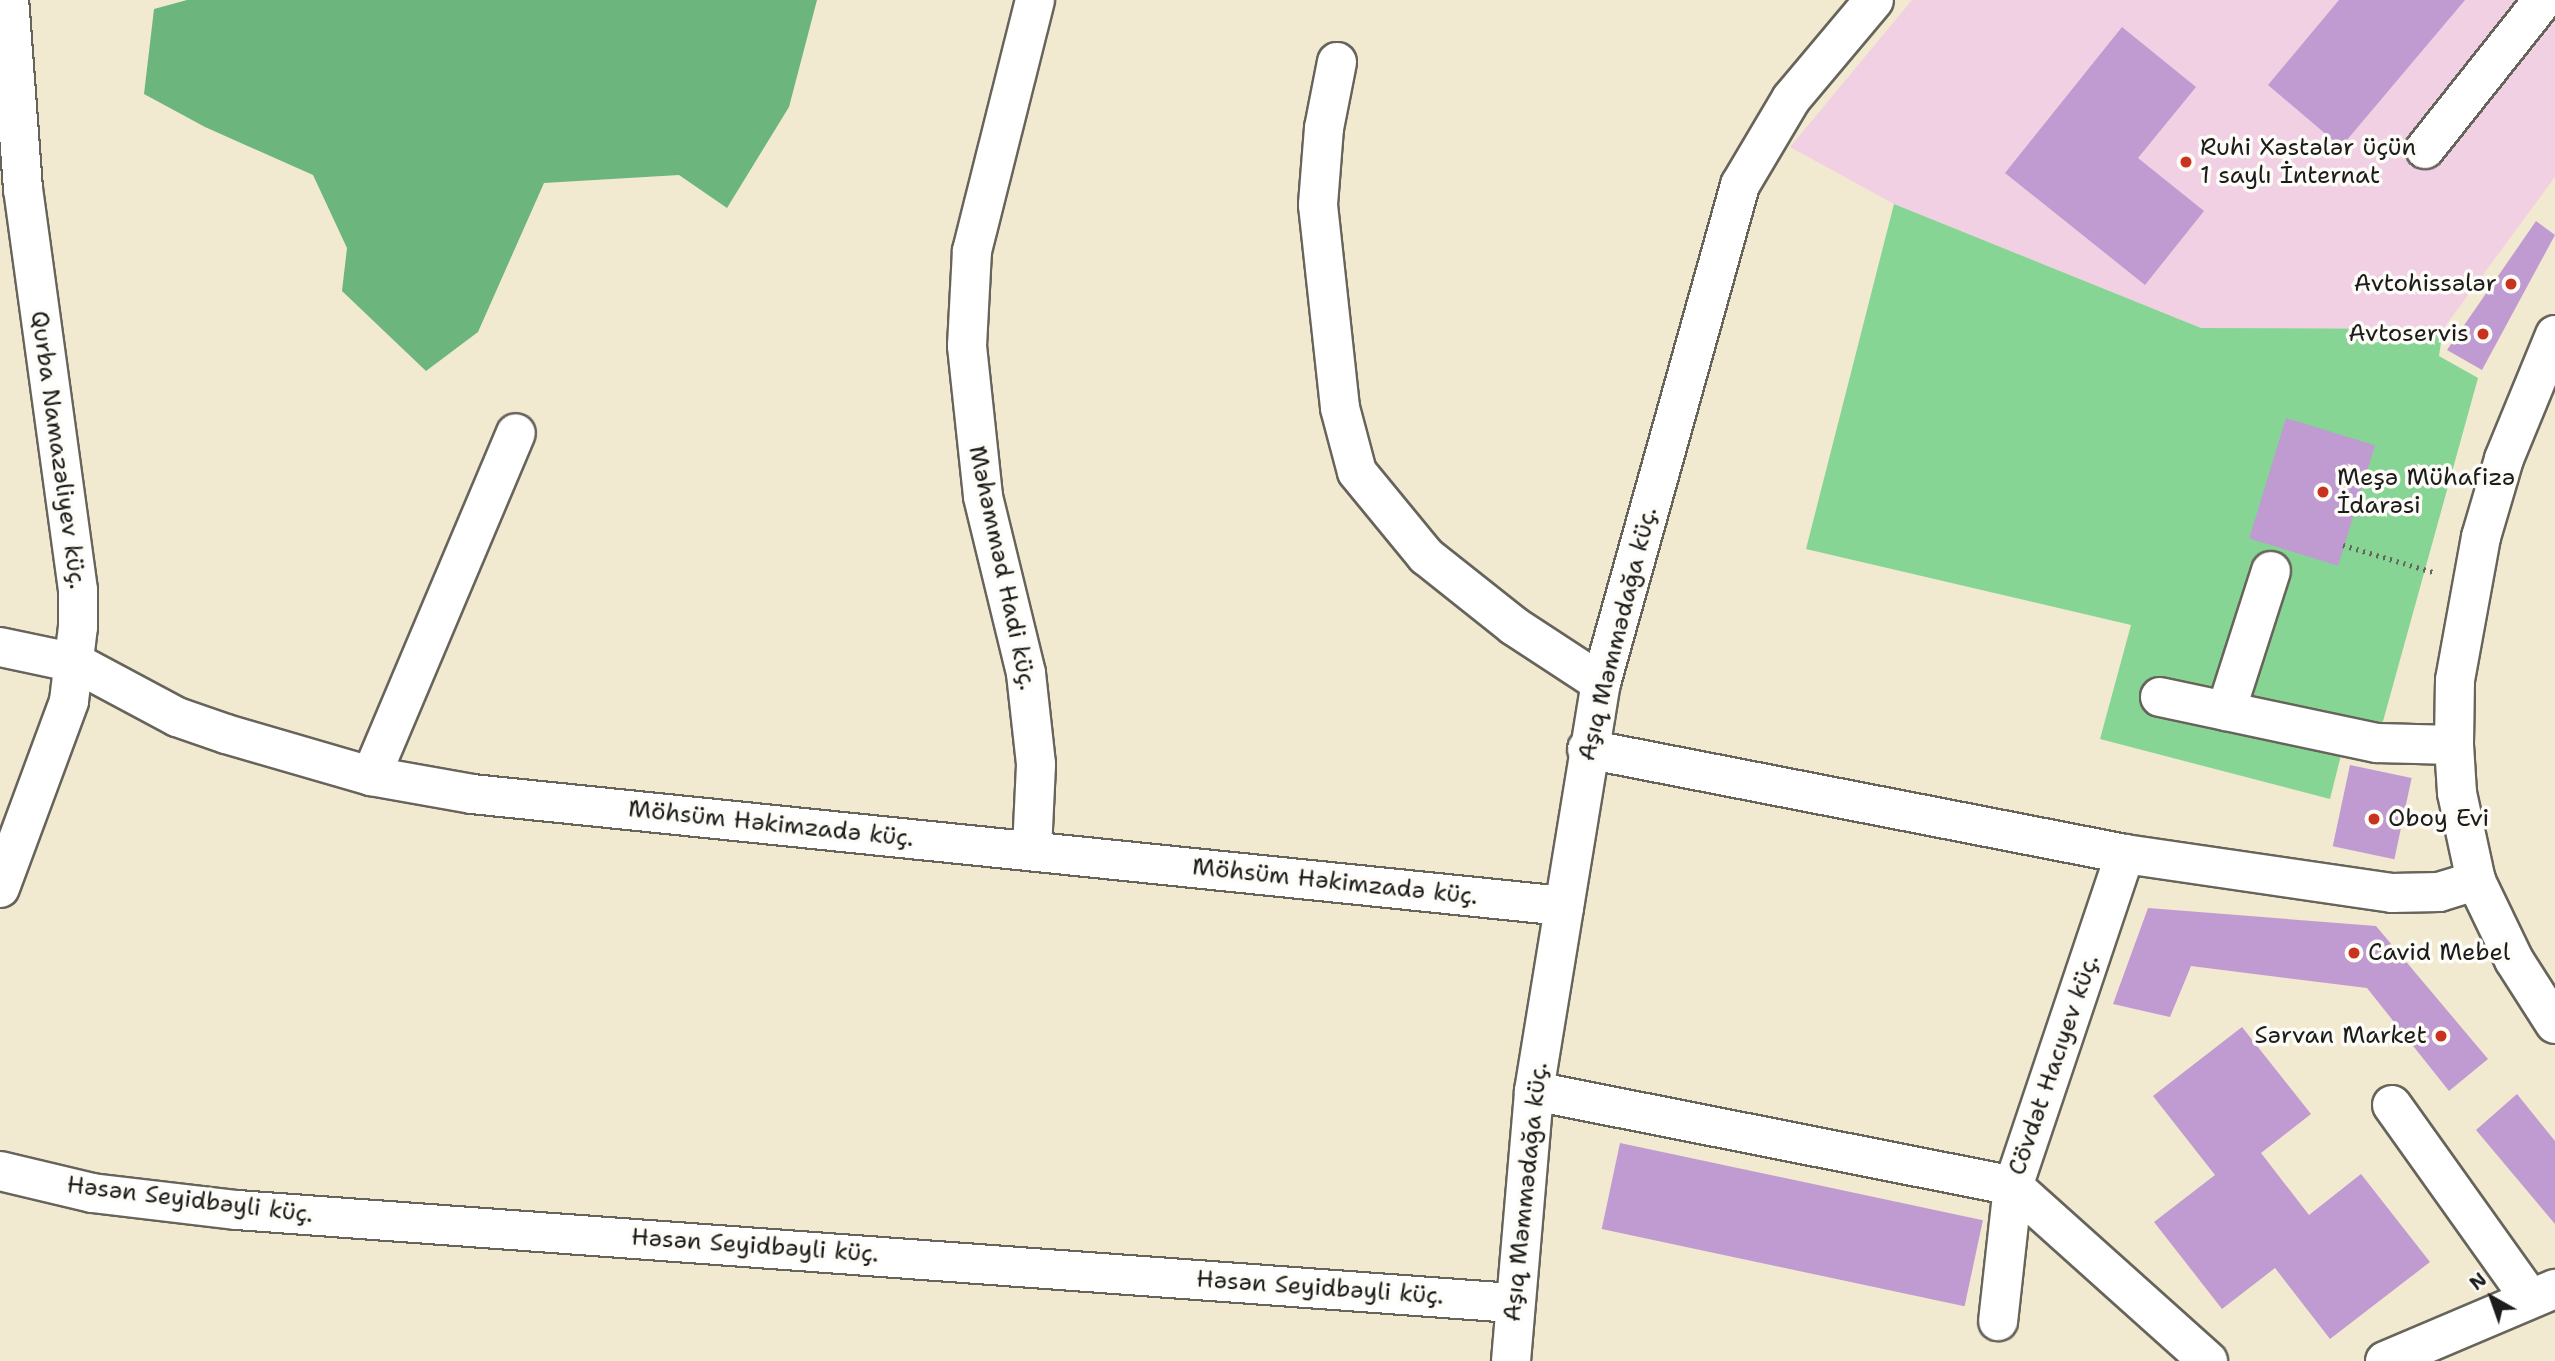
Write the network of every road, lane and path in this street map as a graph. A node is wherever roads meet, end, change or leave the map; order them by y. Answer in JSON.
{"nodes":[{"id":1,"x":9,"y":0,"type":"edge"},
{"id":2,"x":1035,"y":0,"type":"edge"},
{"id":3,"x":1874,"y":0,"type":"edge"},
{"id":4,"x":2543,"y":0,"type":"edge"},
{"id":5,"x":1337,"y":62,"type":"dead end"},
{"id":6,"x":2425,"y":149,"type":"dead end"},
{"id":7,"x":12,"y":190,"type":"edge"},
{"id":8,"x":2552,"y":349,"type":"edge"},
{"id":9,"x":516,"y":433,"type":"dead end"},
{"id":10,"x":2343,"y":545,"type":"dead end"},
{"id":11,"x":2271,"y":571,"type":"dead end"},
{"id":12,"x":2471,"y":583,"type":"junction"},
{"id":13,"x":0,"y":647,"type":"edge"},
{"id":14,"x":76,"y":663,"type":"junction"},
{"id":15,"x":1601,"y":683,"type":"junction"},
{"id":16,"x":2160,"y":697,"type":"dead end"},
{"id":17,"x":2226,"y":711,"type":"junction"},
{"id":18,"x":2454,"y":745,"type":"junction"},
{"id":19,"x":1587,"y":749,"type":"junction"},
{"id":20,"x":371,"y":776,"type":"junction"},
{"id":21,"x":1032,"y":850,"type":"junction"},
{"id":22,"x":2125,"y":855,"type":"junction"},
{"id":23,"x":2476,"y":881,"type":"junction"},
{"id":24,"x":0,"y":888,"type":"edge"},
{"id":25,"x":1564,"y":905,"type":"junction"},
{"id":26,"x":2555,"y":1024,"type":"edge"},
{"id":27,"x":1534,"y":1091,"type":"junction"},
{"id":28,"x":2392,"y":1105,"type":"dead end"},
{"id":29,"x":0,"y":1171,"type":"edge"},
{"id":30,"x":2013,"y":1186,"type":"junction"},
{"id":31,"x":2542,"y":1293,"type":"edge"},
{"id":32,"x":1513,"y":1303,"type":"junction"},
{"id":33,"x":1998,"y":1321,"type":"dead end"},
{"id":34,"x":1511,"y":1361,"type":"edge"},
{"id":35,"x":2208,"y":1361,"type":"edge"},
{"id":36,"x":2385,"y":1361,"type":"edge"}],
"edges":[{"from":1,"to":7,"type":"street","name":"Qurba Namazəliyev küç."},
{"from":2,"to":21,"type":"street","name":"Məhəmməd Hadi küç."},
{"from":3,"to":15,"type":"street","name":"Aşıq Məmmədağa küç."},
{"from":4,"to":6,"type":"street"},
{"from":5,"to":15,"type":"street"},
{"from":7,"to":14,"type":"street","name":"Qurba Namazəliyev küç."},
{"from":8,"to":12,"type":"street"},
{"from":9,"to":20,"type":"street"},
{"from":10,"to":12,"type":"path"},
{"from":11,"to":17,"type":"street"},
{"from":12,"to":18,"type":"street"},
{"from":13,"to":14,"type":"street","name":"Möhsüm Həkimzadə küç."},
{"from":14,"to":20,"type":"street","name":"Möhsüm Həkimzadə küç."},
{"from":14,"to":24,"type":"street","name":"Qurba Namazəliyev küç."},
{"from":15,"to":19,"type":"street","name":"Aşıq Məmmədağa küç."},
{"from":16,"to":17,"type":"street"},
{"from":17,"to":18,"type":"street"},
{"from":18,"to":23,"type":"street"},
{"from":19,"to":22,"type":"street"},
{"from":19,"to":25,"type":"street","name":"Aşıq Məmmədağa küç."},
{"from":20,"to":21,"type":"street","name":"Möhsüm Həkimzadə küç."},
{"from":21,"to":25,"type":"street","name":"Möhsüm Həkimzadə küç."},
{"from":22,"to":23,"type":"street"},
{"from":22,"to":30,"type":"street","name":"Cövdət Hacıyev küç."},
{"from":23,"to":26,"type":"street"},
{"from":25,"to":27,"type":"street","name":"Aşıq Məmmədağa küç."},
{"from":27,"to":30,"type":"street"},
{"from":27,"to":32,"type":"street","name":"Aşıq Məmmədağa küç."},
{"from":28,"to":31,"type":"street"},
{"from":29,"to":32,"type":"street","name":"Həsən Seyidbəyli küç."},
{"from":30,"to":33,"type":"street"},
{"from":30,"to":35,"type":"street","name":"Cövdət Hacıyev küç."},
{"from":31,"to":36,"type":"street"},
{"from":32,"to":34,"type":"street","name":"Aşıq Məmmədağa küç."}]}
